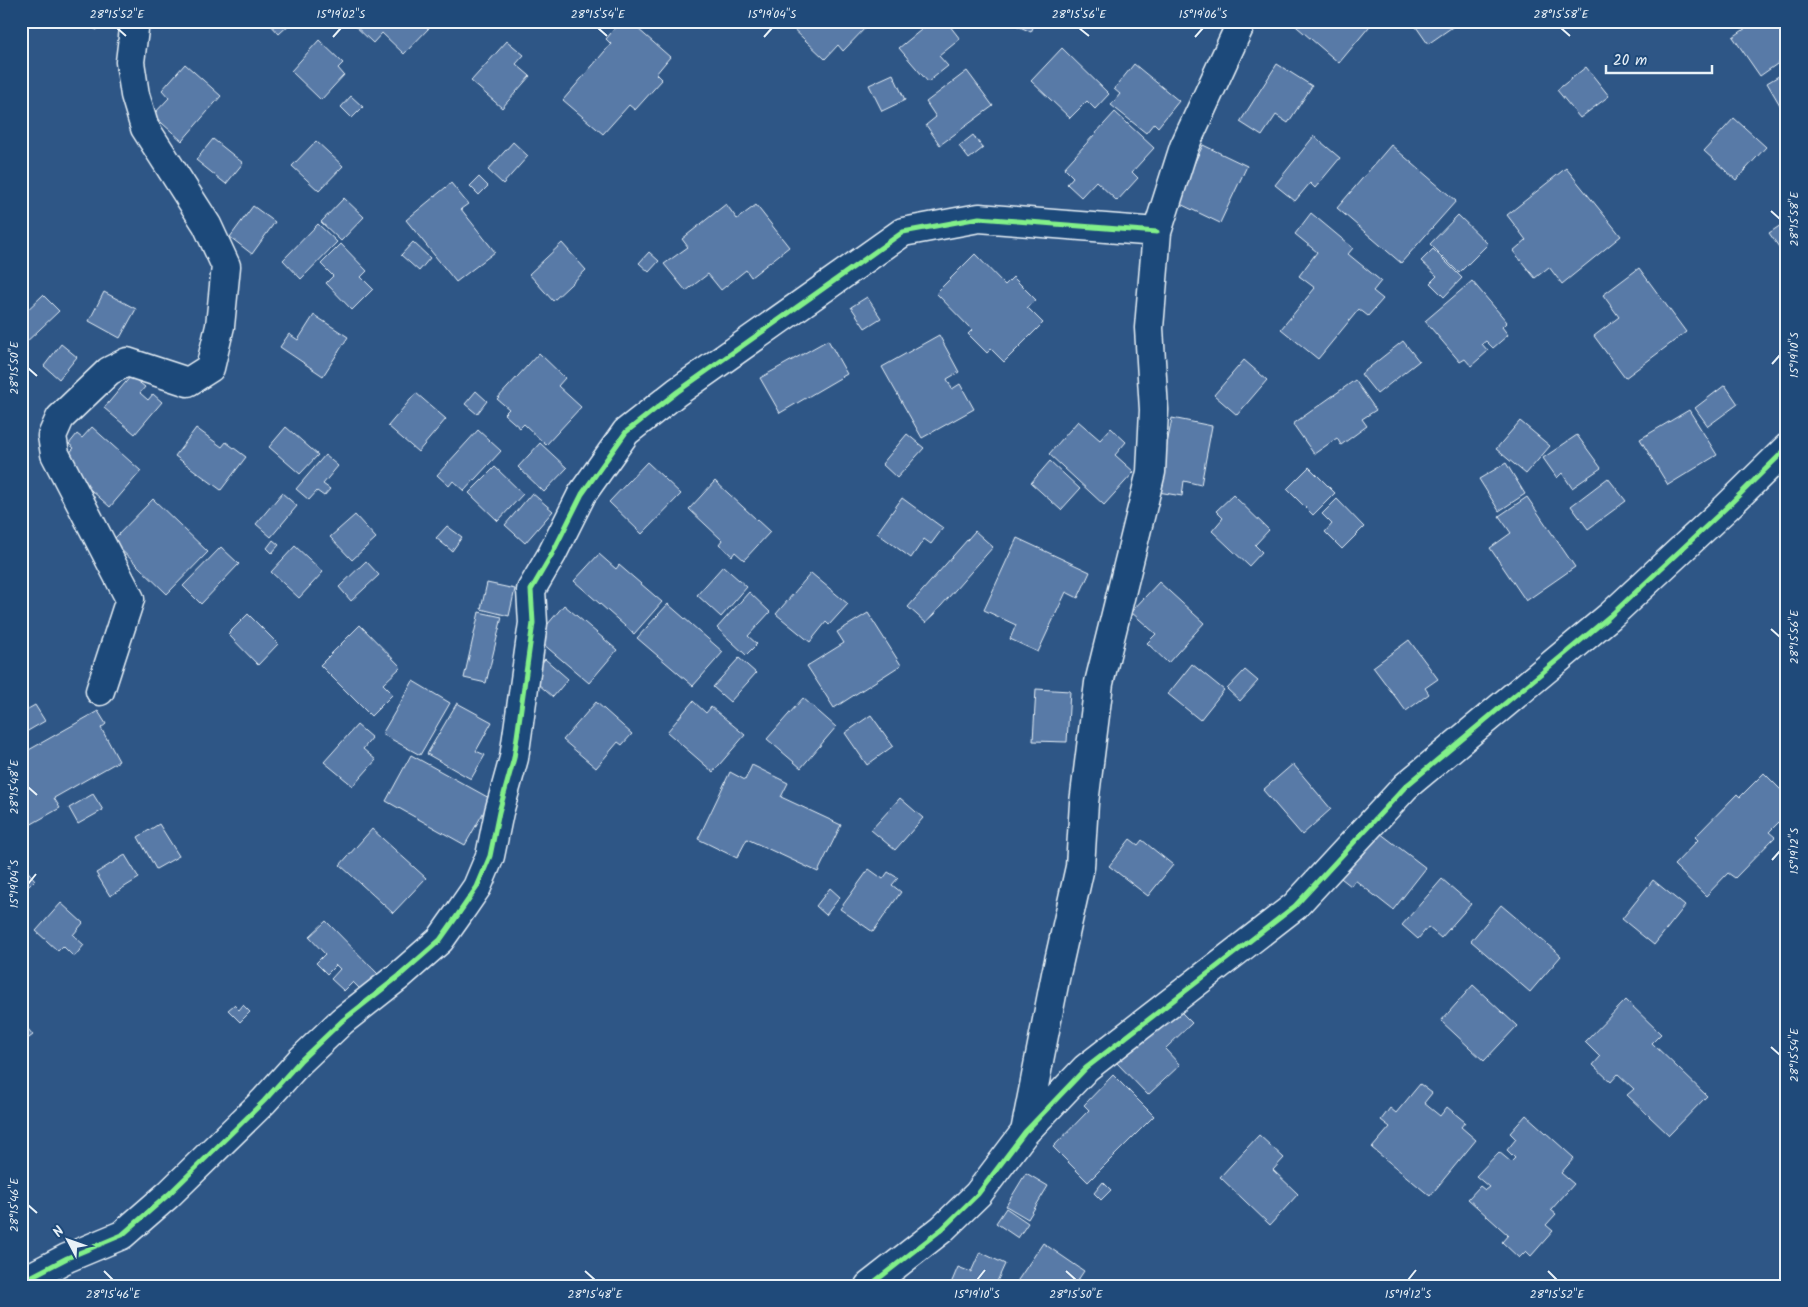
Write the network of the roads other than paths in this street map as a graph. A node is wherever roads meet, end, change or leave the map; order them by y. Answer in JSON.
{"nodes":[{"id":1,"x":134,"y":21,"type":"edge"},
{"id":2,"x":1242,"y":21,"type":"edge"},
{"id":3,"x":1157,"y":232,"type":"junction"},
{"id":4,"x":1787,"y":448,"type":"edge"},
{"id":5,"x":100,"y":691,"type":"dead end"},
{"id":6,"x":1025,"y":1132,"type":"junction"},
{"id":7,"x":21,"y":1282,"type":"edge"},
{"id":8,"x":869,"y":1286,"type":"edge"}],
"edges":[{"from":1,"to":5,"type":"street"},
{"from":2,"to":3,"type":"street"},
{"from":3,"to":6,"type":"street"},
{"from":3,"to":7,"type":"street"},
{"from":4,"to":6,"type":"street"},
{"from":6,"to":8,"type":"street"}]}
